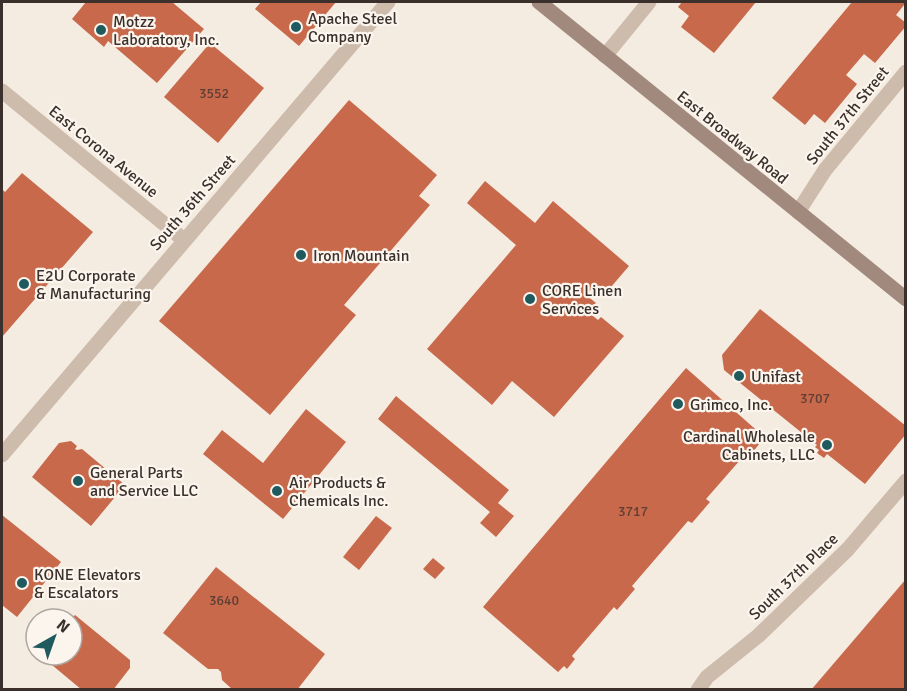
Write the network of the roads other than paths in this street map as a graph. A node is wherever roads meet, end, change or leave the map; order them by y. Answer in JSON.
{"nodes":[{"id":1,"x":388,"y":2,"type":"edge"},
{"id":2,"x":538,"y":2,"type":"edge"},
{"id":3,"x":649,"y":2,"type":"edge"},
{"id":4,"x":605,"y":56,"type":"junction"},
{"id":5,"x":906,"y":72,"type":"edge"},
{"id":6,"x":2,"y":91,"type":"edge"},
{"id":7,"x":798,"y":212,"type":"junction"},
{"id":8,"x":184,"y":240,"type":"junction"},
{"id":9,"x":906,"y":299,"type":"edge"},
{"id":10,"x":2,"y":454,"type":"edge"},
{"id":11,"x":906,"y":481,"type":"edge"},
{"id":12,"x":698,"y":690,"type":"edge"}],
"edges":[{"from":1,"to":8,"type":"street","name":"South 36th Street"},
{"from":2,"to":4,"type":"main road","name":"East Broadway Road"},
{"from":3,"to":4,"type":"street"},
{"from":4,"to":7,"type":"main road","name":"East Broadway Road"},
{"from":5,"to":7,"type":"street","name":"South 37th Street"},
{"from":6,"to":8,"type":"street","name":"East Corona Avenue"},
{"from":7,"to":9,"type":"main road","name":"East Broadway Road"},
{"from":8,"to":10,"type":"street","name":"South 36th Street"},
{"from":11,"to":12,"type":"street","name":"South 37th Place"}]}
